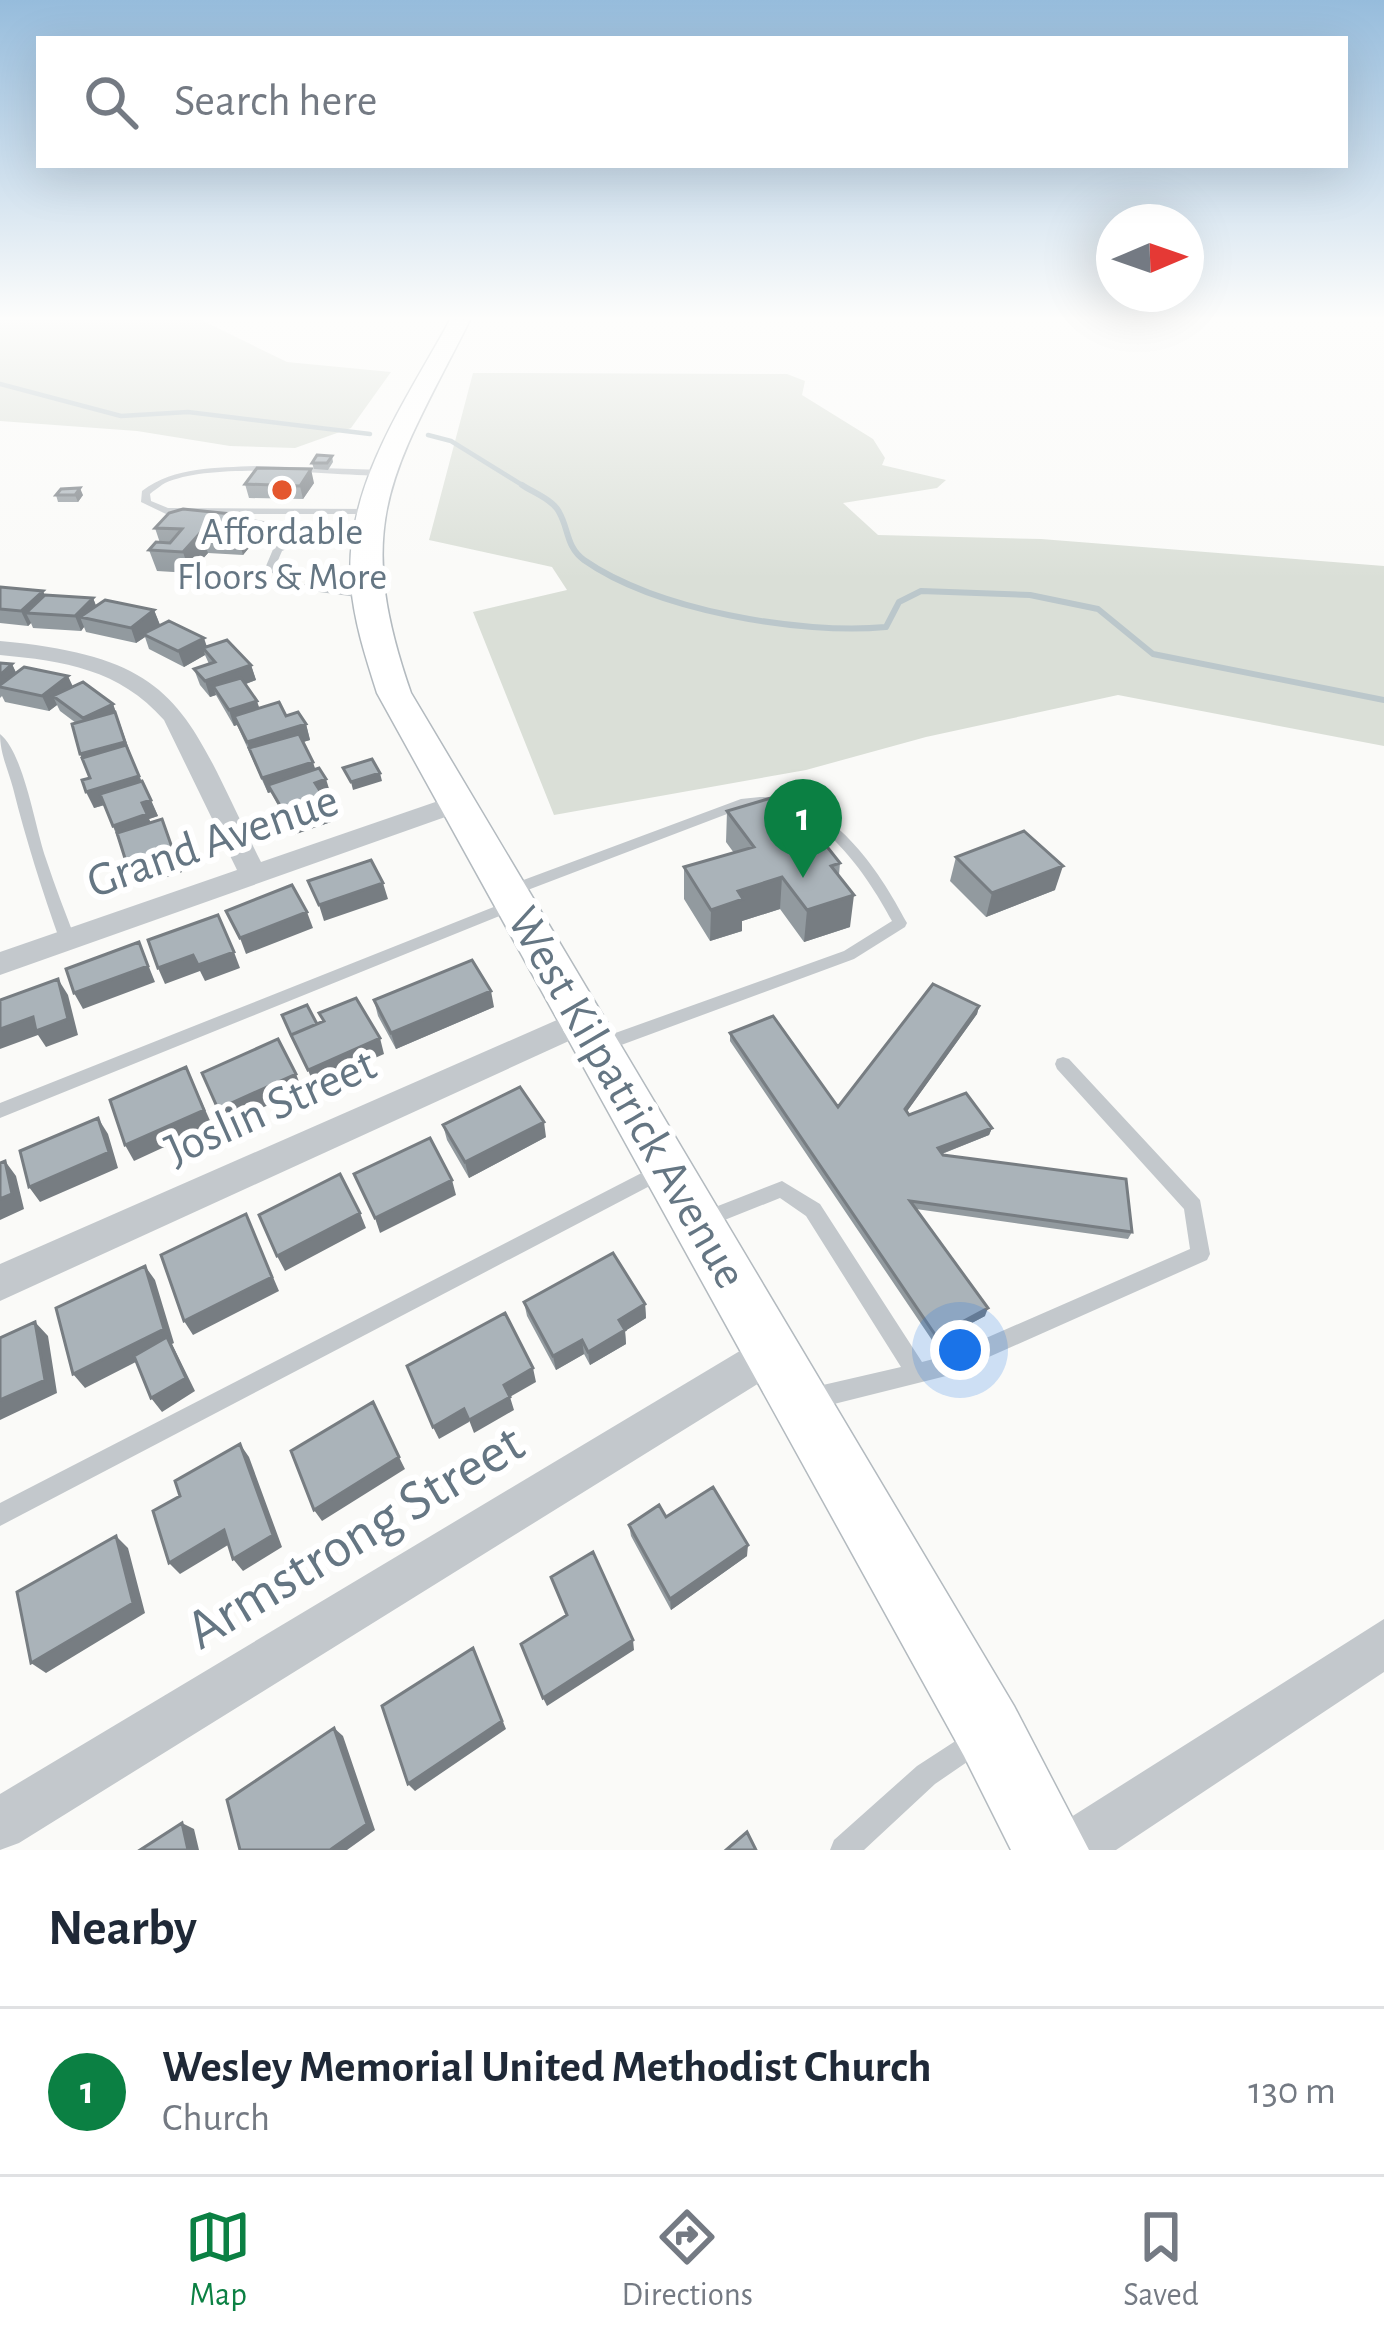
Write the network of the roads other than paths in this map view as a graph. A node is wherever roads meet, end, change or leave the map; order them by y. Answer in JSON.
{"nodes":[{"id":1,"x":416,"y":406,"type":"edge"},
{"id":2,"x":363,"y":509,"type":"junction"},
{"id":3,"x":197,"y":512,"type":"junction"},
{"id":4,"x":368,"y":597,"type":"junction"},
{"id":5,"x":0,"y":648,"type":"edge"},
{"id":6,"x":0,"y":738,"type":"edge"},
{"id":7,"x":456,"y":804,"type":"junction"},
{"id":8,"x":254,"y":876,"type":"junction"},
{"id":9,"x":510,"y":898,"type":"junction"},
{"id":10,"x":68,"y":941,"type":"junction"},
{"id":11,"x":0,"y":964,"type":"edge"},
{"id":12,"x":589,"y":1034,"type":"junction"},
{"id":13,"x":1063,"y":1064,"type":"dead end"},
{"id":14,"x":0,"y":1111,"type":"edge"},
{"id":15,"x":667,"y":1168,"type":"junction"},
{"id":16,"x":698,"y":1222,"type":"junction"},
{"id":17,"x":0,"y":1283,"type":"edge"},
{"id":18,"x":773,"y":1352,"type":"junction"},
{"id":19,"x":917,"y":1373,"type":"junction"},
{"id":20,"x":801,"y":1402,"type":"junction"},
{"id":21,"x":0,"y":1515,"type":"edge"},
{"id":22,"x":1384,"y":1642,"type":"edge"},
{"id":23,"x":989,"y":1731,"type":"junction"},
{"id":24,"x":0,"y":1824,"type":"edge"},
{"id":25,"x":844,"y":1850,"type":"edge"},
{"id":26,"x":1052,"y":1850,"type":"edge"},
{"id":27,"x":1068,"y":1850,"type":"edge"}],
"edges":[{"from":1,"to":2,"type":"main road","name":"West Kilpatrick Avenue"},
{"from":2,"to":3,"type":"lane"},
{"from":2,"to":3,"type":"lane"},
{"from":2,"to":3,"type":"lane"},
{"from":2,"to":4,"type":"main road","name":"West Kilpatrick Avenue"},
{"from":2,"to":4,"type":"lane"},
{"from":4,"to":7,"type":"main road","name":"West Kilpatrick Avenue"},
{"from":5,"to":8,"type":"street"},
{"from":6,"to":10,"type":"lane"},
{"from":7,"to":8,"type":"street","name":"Grand Avenue"},
{"from":7,"to":9,"type":"main road","name":"West Kilpatrick Avenue"},
{"from":8,"to":10,"type":"street","name":"Grand Avenue"},
{"from":9,"to":12,"type":"main road","name":"West Kilpatrick Avenue"},
{"from":9,"to":12,"type":"lane"},
{"from":9,"to":14,"type":"lane"},
{"from":10,"to":11,"type":"street","name":"Grand Avenue"},
{"from":12,"to":15,"type":"main road","name":"West Kilpatrick Avenue"},
{"from":12,"to":17,"type":"street","name":"Joslin Street"},
{"from":13,"to":19,"type":"lane"},
{"from":15,"to":16,"type":"main road","name":"West Kilpatrick Avenue"},
{"from":15,"to":21,"type":"lane"},
{"from":16,"to":18,"type":"main road","name":"West Kilpatrick Avenue"},
{"from":16,"to":19,"type":"lane"},
{"from":18,"to":20,"type":"main road","name":"West Kilpatrick Avenue"},
{"from":18,"to":24,"type":"street","name":"Armstrong Street"},
{"from":19,"to":20,"type":"lane"},
{"from":20,"to":23,"type":"main road","name":"West Kilpatrick Avenue"},
{"from":22,"to":27,"type":"street"},
{"from":23,"to":25,"type":"lane"},
{"from":23,"to":26,"type":"main road","name":"West Kilpatrick Avenue"}]}
